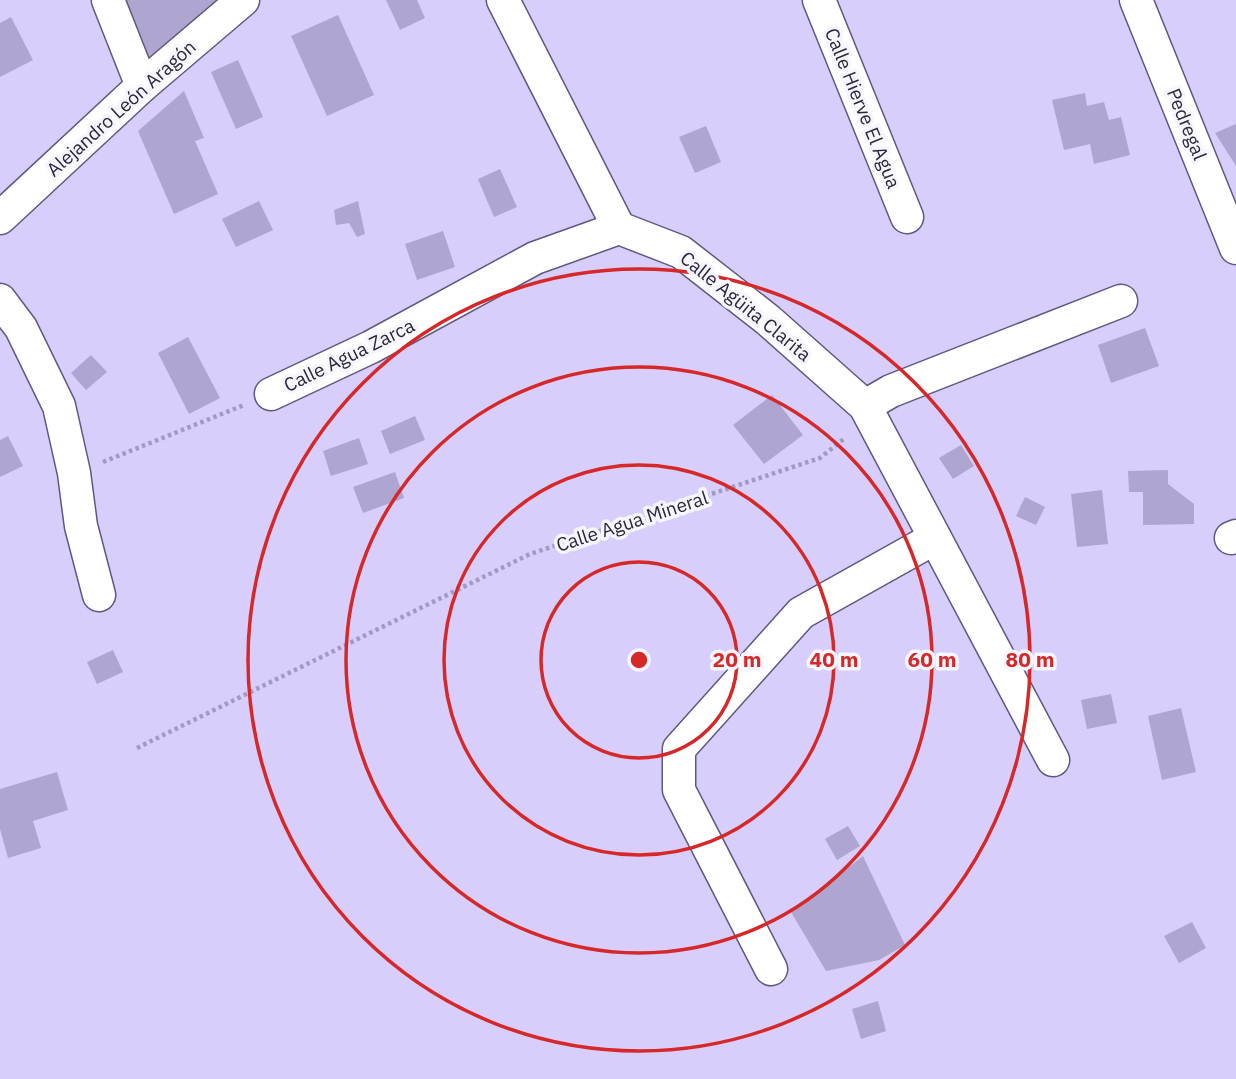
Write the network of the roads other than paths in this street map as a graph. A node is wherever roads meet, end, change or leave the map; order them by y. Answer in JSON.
{"nodes":[{"id":1,"x":108,"y":0,"type":"edge"},
{"id":2,"x":243,"y":0,"type":"edge"},
{"id":3,"x":503,"y":0,"type":"edge"},
{"id":4,"x":818,"y":0,"type":"edge"},
{"id":5,"x":1136,"y":0,"type":"edge"},
{"id":6,"x":142,"y":86,"type":"junction"},
{"id":7,"x":908,"y":217,"type":"dead end"},
{"id":8,"x":0,"y":218,"type":"edge"},
{"id":9,"x":619,"y":228,"type":"junction"},
{"id":10,"x":1236,"y":248,"type":"edge"},
{"id":11,"x":0,"y":300,"type":"edge"},
{"id":12,"x":1121,"y":301,"type":"dead end"},
{"id":13,"x":271,"y":394,"type":"road end"},
{"id":14,"x":864,"y":406,"type":"junction"},
{"id":15,"x":935,"y":538,"type":"junction"},
{"id":16,"x":99,"y":595,"type":"dead end"},
{"id":17,"x":1053,"y":760,"type":"dead end"},
{"id":18,"x":771,"y":970,"type":"dead end"}],
"edges":[{"from":1,"to":6,"type":"street"},
{"from":2,"to":6,"type":"street","name":"Alejandro León Aragón"},
{"from":3,"to":9,"type":"street"},
{"from":4,"to":7,"type":"street","name":"Calle Hierve El Agua"},
{"from":5,"to":10,"type":"street","name":"Pedregal"},
{"from":6,"to":8,"type":"street","name":"Alejandro León Aragón"},
{"from":9,"to":13,"type":"street","name":"Calle Agua Zarca"},
{"from":9,"to":14,"type":"street","name":"Calle Agüita Clarita"},
{"from":11,"to":16,"type":"street"},
{"from":12,"to":14,"type":"street"},
{"from":14,"to":15,"type":"street","name":"Calle Agüita Clarita"},
{"from":15,"to":17,"type":"street","name":"Calle Agüita Clarita"},
{"from":15,"to":18,"type":"street"}]}
